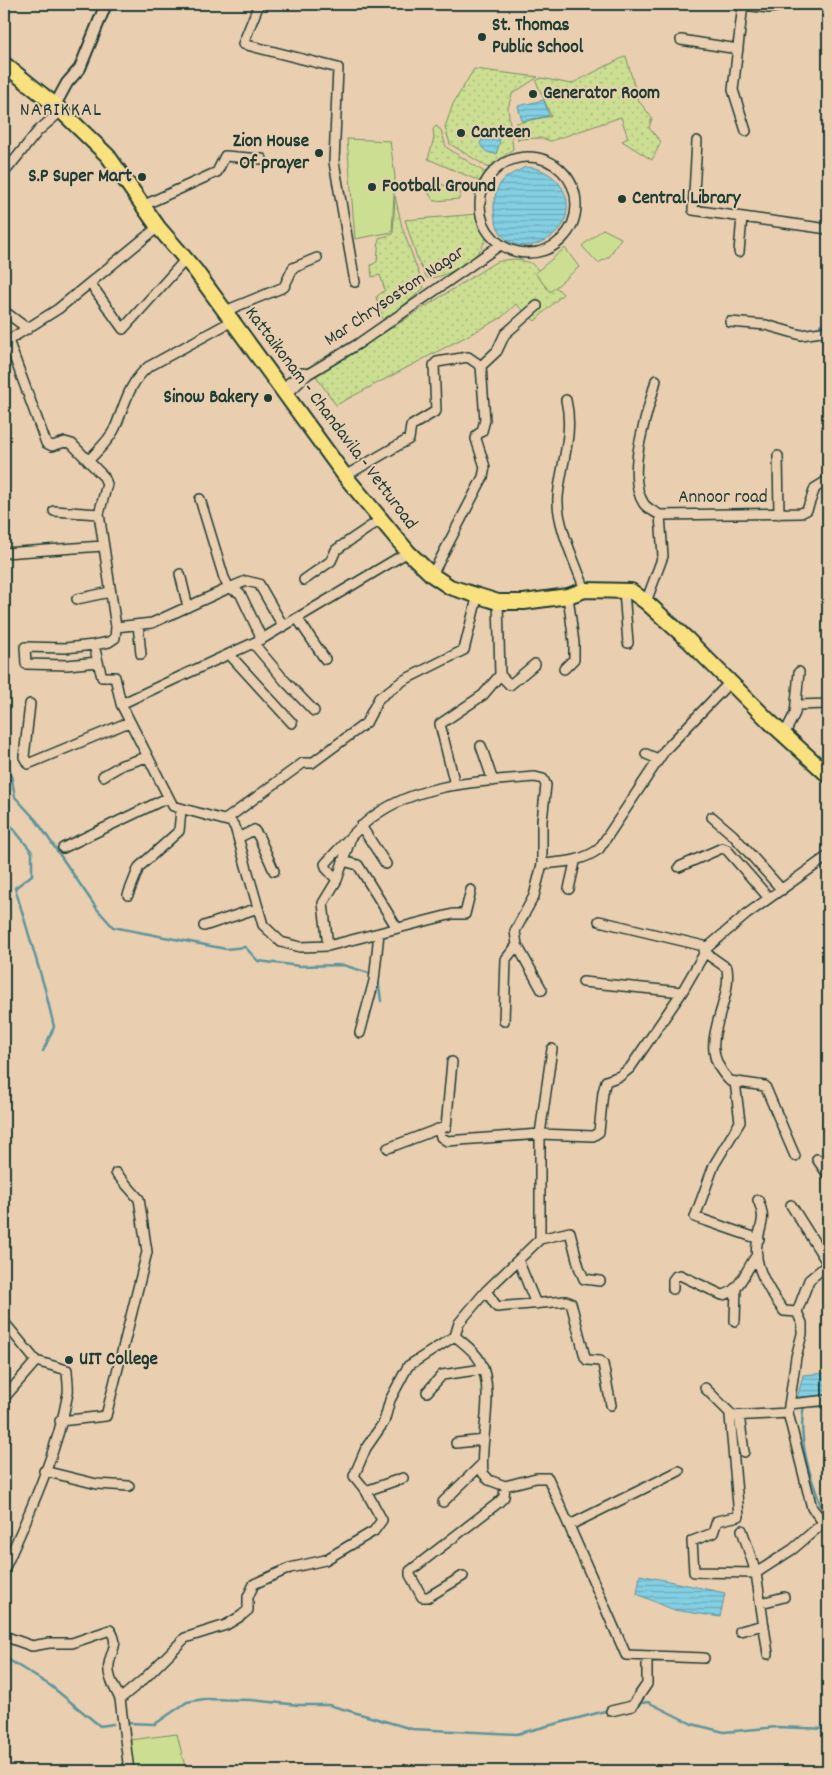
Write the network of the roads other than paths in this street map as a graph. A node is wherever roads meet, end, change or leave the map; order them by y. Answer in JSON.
{"nodes":[{"id":1,"x":106,"y":4,"type":"edge"},
{"id":2,"x":259,"y":4,"type":"edge"},
{"id":3,"x":743,"y":5,"type":"edge"},
{"id":4,"x":780,"y":6,"type":"dead end"},
{"id":5,"x":681,"y":40,"type":"dead end"},
{"id":6,"x":738,"y":49,"type":"junction"},
{"id":7,"x":4,"y":64,"type":"edge"},
{"id":8,"x":58,"y":108,"type":"junction"},
{"id":9,"x":746,"y":131,"type":"dead end"},
{"id":10,"x":697,"y":140,"type":"dead end"},
{"id":11,"x":262,"y":159,"type":"dead end"},
{"id":12,"x":4,"y":173,"type":"edge"},
{"id":13,"x":142,"y":206,"type":"junction"},
{"id":14,"x":742,"y":217,"type":"junction"},
{"id":15,"x":158,"y":227,"type":"junction"},
{"id":16,"x":828,"y":229,"type":"edge"},
{"id":17,"x":500,"y":245,"type":"junction"},
{"id":18,"x":739,"y":252,"type":"dead end"},
{"id":19,"x":317,"y":258,"type":"dead end"},
{"id":20,"x":186,"y":259,"type":"junction"},
{"id":21,"x":355,"y":282,"type":"dead end"},
{"id":22,"x":90,"y":283,"type":"junction"},
{"id":23,"x":537,"y":306,"type":"dead end"},
{"id":24,"x":4,"y":311,"type":"edge"},
{"id":25,"x":228,"y":316,"type":"junction"},
{"id":26,"x":730,"y":322,"type":"dead end"},
{"id":27,"x":28,"y":329,"type":"junction"},
{"id":28,"x":828,"y":331,"type":"edge"},
{"id":29,"x":6,"y":342,"type":"edge"},
{"id":30,"x":481,"y":366,"type":"junction"},
{"id":31,"x":656,"y":380,"type":"dead end"},
{"id":32,"x":283,"y":392,"type":"junction"},
{"id":33,"x":566,"y":400,"type":"dead end"},
{"id":34,"x":778,"y":456,"type":"dead end"},
{"id":35,"x":88,"y":461,"type":"junction"},
{"id":36,"x":345,"y":476,"type":"junction"},
{"id":37,"x":828,"y":480,"type":"edge"},
{"id":38,"x":200,"y":499,"type":"dead end"},
{"id":39,"x":54,"y":511,"type":"dead end"},
{"id":40,"x":99,"y":514,"type":"junction"},
{"id":41,"x":779,"y":514,"type":"junction"},
{"id":42,"x":660,"y":515,"type":"junction"},
{"id":43,"x":380,"y":520,"type":"junction"},
{"id":44,"x":103,"y":546,"type":"junction"},
{"id":45,"x":408,"y":552,"type":"junction"},
{"id":46,"x":4,"y":553,"type":"edge"},
{"id":47,"x":180,"y":574,"type":"dead end"},
{"id":48,"x":432,"y":575,"type":"junction"},
{"id":49,"x":304,"y":580,"type":"dead end"},
{"id":50,"x":229,"y":588,"type":"junction"},
{"id":51,"x":585,"y":590,"type":"junction"},
{"id":52,"x":624,"y":591,"type":"junction"},
{"id":53,"x":110,"y":592,"type":"junction"},
{"id":54,"x":568,"y":596,"type":"junction"},
{"id":55,"x":477,"y":598,"type":"junction"},
{"id":56,"x":77,"y":599,"type":"dead end"},
{"id":57,"x":498,"y":602,"type":"junction"},
{"id":58,"x":646,"y":602,"type":"junction"},
{"id":59,"x":188,"y":607,"type":"junction"},
{"id":60,"x":297,"y":618,"type":"junction"},
{"id":61,"x":138,"y":625,"type":"junction"},
{"id":62,"x":283,"y":626,"type":"junction"},
{"id":63,"x":116,"y":627,"type":"junction"},
{"id":64,"x":257,"y":641,"type":"junction"},
{"id":65,"x":628,"y":643,"type":"dead end"},
{"id":66,"x":94,"y":645,"type":"junction"},
{"id":67,"x":141,"y":654,"type":"dead end"},
{"id":68,"x":229,"y":654,"type":"junction"},
{"id":69,"x":325,"y":659,"type":"dead end"},
{"id":70,"x":98,"y":662,"type":"junction"},
{"id":71,"x":535,"y":664,"type":"dead end"},
{"id":72,"x":564,"y":669,"type":"dead end"},
{"id":73,"x":799,"y":672,"type":"dead end"},
{"id":74,"x":500,"y":675,"type":"junction"},
{"id":75,"x":730,"y":682,"type":"junction"},
{"id":76,"x":30,"y":704,"type":"dead end"},
{"id":77,"x":120,"y":704,"type":"junction"},
{"id":78,"x":828,"y":704,"type":"edge"},
{"id":79,"x":796,"y":705,"type":"junction"},
{"id":80,"x":314,"y":711,"type":"dead end"},
{"id":81,"x":129,"y":722,"type":"junction"},
{"id":82,"x":292,"y":723,"type":"dead end"},
{"id":83,"x":784,"y":735,"type":"junction"},
{"id":84,"x":481,"y":746,"type":"dead end"},
{"id":85,"x":646,"y":754,"type":"dead end"},
{"id":86,"x":147,"y":757,"type":"junction"},
{"id":87,"x":658,"y":759,"type":"junction"},
{"id":88,"x":828,"y":775,"type":"edge"},
{"id":89,"x":103,"y":776,"type":"dead end"},
{"id":90,"x":493,"y":781,"type":"junction"},
{"id":91,"x":455,"y":785,"type":"junction"},
{"id":92,"x":167,"y":798,"type":"junction"},
{"id":93,"x":181,"y":810,"type":"junction"},
{"id":94,"x":712,"y":818,"type":"dead end"},
{"id":95,"x":225,"y":820,"type":"junction"},
{"id":96,"x":361,"y":826,"type":"junction"},
{"id":97,"x":352,"y":835,"type":"junction"},
{"id":98,"x":240,"y":837,"type":"junction"},
{"id":99,"x":63,"y":848,"type":"dead end"},
{"id":100,"x":828,"y":856,"type":"edge"},
{"id":101,"x":343,"y":861,"type":"junction"},
{"id":102,"x":575,"y":862,"type":"junction"},
{"id":103,"x":386,"y":864,"type":"dead end"},
{"id":104,"x":542,"y":864,"type":"junction"},
{"id":105,"x":679,"y":867,"type":"dead end"},
{"id":106,"x":274,"y":871,"type":"dead end"},
{"id":107,"x":337,"y":880,"type":"junction"},
{"id":108,"x":570,"y":889,"type":"dead end"},
{"id":109,"x":471,"y":890,"type":"dead end"},
{"id":110,"x":782,"y":890,"type":"junction"},
{"id":111,"x":128,"y":895,"type":"dead end"},
{"id":112,"x":769,"y":898,"type":"junction"},
{"id":113,"x":258,"y":908,"type":"junction"},
{"id":114,"x":599,"y":921,"type":"dead end"},
{"id":115,"x":204,"y":926,"type":"dead end"},
{"id":116,"x":397,"y":928,"type":"junction"},
{"id":117,"x":379,"y":933,"type":"junction"},
{"id":118,"x":517,"y":945,"type":"junction"},
{"id":119,"x":328,"y":946,"type":"junction"},
{"id":120,"x":706,"y":949,"type":"junction"},
{"id":121,"x":583,"y":982,"type":"dead end"},
{"id":122,"x":542,"y":990,"type":"dead end"},
{"id":123,"x":682,"y":992,"type":"junction"},
{"id":124,"x":504,"y":1021,"type":"dead end"},
{"id":125,"x":360,"y":1033,"type":"dead end"},
{"id":126,"x":552,"y":1049,"type":"dead end"},
{"id":127,"x":452,"y":1062,"type":"dead end"},
{"id":128,"x":735,"y":1082,"type":"junction"},
{"id":129,"x":438,"y":1128,"type":"junction"},
{"id":130,"x":540,"y":1134,"type":"junction"},
{"id":131,"x":388,"y":1148,"type":"dead end"},
{"id":132,"x":795,"y":1156,"type":"dead end"},
{"id":133,"x":817,"y":1159,"type":"dead end"},
{"id":134,"x":116,"y":1173,"type":"dead end"},
{"id":135,"x":828,"y":1175,"type":"edge"},
{"id":136,"x":758,"y":1200,"type":"dead end"},
{"id":137,"x":791,"y":1205,"type":"dead end"},
{"id":138,"x":540,"y":1239,"type":"junction"},
{"id":139,"x":759,"y":1239,"type":"junction"},
{"id":140,"x":757,"y":1255,"type":"junction"},
{"id":141,"x":518,"y":1260,"type":"junction"},
{"id":142,"x":828,"y":1264,"type":"edge"},
{"id":143,"x":600,"y":1281,"type":"dead end"},
{"id":144,"x":736,"y":1287,"type":"junction"},
{"id":145,"x":673,"y":1289,"type":"dead end"},
{"id":146,"x":486,"y":1291,"type":"junction"},
{"id":147,"x":536,"y":1304,"type":"junction"},
{"id":148,"x":798,"y":1312,"type":"junction"},
{"id":149,"x":735,"y":1321,"type":"dead end"},
{"id":150,"x":4,"y":1322,"type":"edge"},
{"id":151,"x":455,"y":1336,"type":"junction"},
{"id":152,"x":36,"y":1361,"type":"junction"},
{"id":153,"x":483,"y":1369,"type":"junction"},
{"id":154,"x":705,"y":1388,"type":"dead end"},
{"id":155,"x":427,"y":1392,"type":"dead end"},
{"id":156,"x":4,"y":1398,"type":"edge"},
{"id":157,"x":828,"y":1400,"type":"edge"},
{"id":158,"x":611,"y":1405,"type":"dead end"},
{"id":159,"x":789,"y":1409,"type":"junction"},
{"id":160,"x":736,"y":1415,"type":"junction"},
{"id":161,"x":60,"y":1421,"type":"junction"},
{"id":162,"x":484,"y":1440,"type":"junction"},
{"id":163,"x":456,"y":1443,"type":"dead end"},
{"id":164,"x":744,"y":1452,"type":"dead end"},
{"id":165,"x":482,"y":1464,"type":"junction"},
{"id":166,"x":679,"y":1470,"type":"dead end"},
{"id":167,"x":44,"y":1471,"type":"junction"},
{"id":168,"x":403,"y":1478,"type":"dead end"},
{"id":169,"x":129,"y":1486,"type":"dead end"},
{"id":170,"x":505,"y":1486,"type":"junction"},
{"id":171,"x":366,"y":1491,"type":"junction"},
{"id":172,"x":443,"y":1502,"type":"dead end"},
{"id":173,"x":570,"y":1525,"type":"junction"},
{"id":174,"x":825,"y":1526,"type":"edge"},
{"id":175,"x":742,"y":1530,"type":"dead end"},
{"id":176,"x":4,"y":1570,"type":"edge"},
{"id":177,"x":756,"y":1573,"type":"junction"},
{"id":178,"x":464,"y":1576,"type":"dead end"},
{"id":179,"x":784,"y":1597,"type":"dead end"},
{"id":180,"x":761,"y":1603,"type":"junction"},
{"id":181,"x":764,"y":1626,"type":"junction"},
{"id":182,"x":740,"y":1631,"type":"dead end"},
{"id":183,"x":4,"y":1636,"type":"edge"},
{"id":184,"x":768,"y":1654,"type":"dead end"},
{"id":185,"x":647,"y":1656,"type":"junction"},
{"id":186,"x":704,"y":1658,"type":"dead end"},
{"id":187,"x":120,"y":1698,"type":"junction"},
{"id":188,"x":611,"y":1711,"type":"dead end"},
{"id":189,"x":129,"y":1771,"type":"edge"}],
"edges":[{"from":1,"to":8,"type":"street"},
{"from":2,"to":21,"type":"street"},
{"from":3,"to":4,"type":"street"},
{"from":3,"to":6,"type":"street"},
{"from":5,"to":6,"type":"street"},
{"from":6,"to":9,"type":"street"},
{"from":7,"to":8,"type":"main road","name":"Kattaikonam - Chandavila - Vetturoad"},
{"from":8,"to":12,"type":"street"},
{"from":8,"to":13,"type":"main road","name":"Kattaikonam - Chandavila - Vetturoad"},
{"from":10,"to":14,"type":"street"},
{"from":11,"to":13,"type":"street"},
{"from":13,"to":15,"type":"main road","name":"Kattaikonam - Chandavila - Vetturoad"},
{"from":14,"to":16,"type":"street"},
{"from":14,"to":18,"type":"street"},
{"from":15,"to":20,"type":"main road","name":"Kattaikonam - Chandavila - Vetturoad"},
{"from":15,"to":22,"type":"street"},
{"from":17,"to":17,"type":"street"},
{"from":17,"to":32,"type":"street","name":"Mar Chrysostom Nagar"},
{"from":19,"to":25,"type":"street"},
{"from":20,"to":22,"type":"street"},
{"from":20,"to":25,"type":"main road","name":"Kattaikonam - Chandavila - Vetturoad"},
{"from":22,"to":27,"type":"street"},
{"from":23,"to":30,"type":"street"},
{"from":24,"to":27,"type":"street"},
{"from":25,"to":32,"type":"main road","name":"Kattaikonam - Chandavila - Vetturoad"},
{"from":25,"to":35,"type":"street"},
{"from":26,"to":28,"type":"street"},
{"from":27,"to":29,"type":"street"},
{"from":29,"to":35,"type":"street"},
{"from":30,"to":36,"type":"street"},
{"from":30,"to":48,"type":"street"},
{"from":31,"to":42,"type":"street"},
{"from":32,"to":36,"type":"main road","name":"Kattaikonam - Chandavila - Vetturoad"},
{"from":33,"to":51,"type":"street"},
{"from":34,"to":41,"type":"street"},
{"from":35,"to":40,"type":"street"},
{"from":36,"to":43,"type":"main road","name":"Kattaikonam - Chandavila - Vetturoad"},
{"from":37,"to":41,"type":"street","name":"Annoor road"},
{"from":38,"to":50,"type":"street"},
{"from":39,"to":40,"type":"street"},
{"from":40,"to":44,"type":"street"},
{"from":41,"to":42,"type":"street","name":"Annoor road"},
{"from":42,"to":58,"type":"street","name":"Annoor road"},
{"from":43,"to":45,"type":"main road","name":"Kattaikonam - Chandavila - Vetturoad"},
{"from":43,"to":49,"type":"street"},
{"from":44,"to":46,"type":"street"},
{"from":44,"to":53,"type":"street"},
{"from":45,"to":48,"type":"main road","name":"Kattaikonam - Chandavila - Vetturoad"},
{"from":45,"to":60,"type":"street"},
{"from":47,"to":59,"type":"street"},
{"from":48,"to":55,"type":"main road","name":"Kattaikonam - Chandavila - Vetturoad"},
{"from":50,"to":59,"type":"street"},
{"from":50,"to":62,"type":"street"},
{"from":50,"to":64,"type":"street"},
{"from":51,"to":52,"type":"main road","name":"Kattaikonam - Chandavila - Vetturoad"},
{"from":51,"to":54,"type":"main road","name":"Kattaikonam - Chandavila - Vetturoad"},
{"from":52,"to":58,"type":"main road","name":"Kattaikonam - Chandavila - Vetturoad"},
{"from":52,"to":65,"type":"street"},
{"from":53,"to":56,"type":"street"},
{"from":53,"to":63,"type":"street"},
{"from":54,"to":57,"type":"main road","name":"Kattaikonam - Chandavila - Vetturoad"},
{"from":54,"to":72,"type":"street"},
{"from":55,"to":57,"type":"main road","name":"Kattaikonam - Chandavila - Vetturoad"},
{"from":55,"to":95,"type":"street"},
{"from":57,"to":74,"type":"street"},
{"from":58,"to":75,"type":"main road","name":"Kattaikonam - Chandavila - Vetturoad"},
{"from":59,"to":61,"type":"street"},
{"from":60,"to":62,"type":"street"},
{"from":60,"to":69,"type":"street"},
{"from":61,"to":63,"type":"street"},
{"from":61,"to":67,"type":"street"},
{"from":62,"to":64,"type":"street"},
{"from":63,"to":66,"type":"street"},
{"from":64,"to":68,"type":"street"},
{"from":64,"to":80,"type":"street"},
{"from":66,"to":70,"type":"street"},
{"from":66,"to":70,"type":"street"},
{"from":68,"to":77,"type":"street"},
{"from":68,"to":82,"type":"street"},
{"from":70,"to":77,"type":"street"},
{"from":71,"to":74,"type":"street"},
{"from":73,"to":79,"type":"street"},
{"from":74,"to":91,"type":"street"},
{"from":75,"to":83,"type":"main road","name":"Kattaikonam - Chandavila - Vetturoad"},
{"from":75,"to":87,"type":"street"},
{"from":76,"to":81,"type":"street"},
{"from":77,"to":81,"type":"street"},
{"from":78,"to":79,"type":"street"},
{"from":79,"to":83,"type":"street"},
{"from":81,"to":86,"type":"street"},
{"from":83,"to":88,"type":"main road","name":"Kattaikonam - Chandavila - Vetturoad"},
{"from":84,"to":90,"type":"street"},
{"from":85,"to":87,"type":"street"},
{"from":86,"to":89,"type":"street"},
{"from":86,"to":92,"type":"street"},
{"from":87,"to":102,"type":"street"},
{"from":90,"to":91,"type":"street"},
{"from":90,"to":104,"type":"street"},
{"from":91,"to":96,"type":"street"},
{"from":92,"to":93,"type":"street"},
{"from":92,"to":99,"type":"street"},
{"from":93,"to":95,"type":"street"},
{"from":93,"to":111,"type":"street"},
{"from":94,"to":110,"type":"street"},
{"from":95,"to":98,"type":"street"},
{"from":96,"to":97,"type":"street"},
{"from":96,"to":103,"type":"street"},
{"from":97,"to":101,"type":"street"},
{"from":97,"to":107,"type":"street"},
{"from":98,"to":106,"type":"street"},
{"from":98,"to":113,"type":"street"},
{"from":100,"to":110,"type":"street"},
{"from":101,"to":107,"type":"street"},
{"from":101,"to":116,"type":"street"},
{"from":102,"to":104,"type":"street"},
{"from":102,"to":108,"type":"street"},
{"from":104,"to":118,"type":"street"},
{"from":105,"to":112,"type":"street"},
{"from":107,"to":119,"type":"street"},
{"from":109,"to":116,"type":"street"},
{"from":110,"to":112,"type":"street"},
{"from":112,"to":120,"type":"street"},
{"from":113,"to":115,"type":"street"},
{"from":113,"to":119,"type":"street"},
{"from":114,"to":120,"type":"street"},
{"from":116,"to":117,"type":"street"},
{"from":117,"to":119,"type":"street"},
{"from":117,"to":125,"type":"street"},
{"from":118,"to":122,"type":"street"},
{"from":118,"to":124,"type":"street"},
{"from":120,"to":123,"type":"street"},
{"from":120,"to":128,"type":"street"},
{"from":121,"to":123,"type":"street"},
{"from":123,"to":130,"type":"street"},
{"from":126,"to":130,"type":"street"},
{"from":127,"to":129,"type":"street"},
{"from":128,"to":132,"type":"street"},
{"from":128,"to":139,"type":"street"},
{"from":129,"to":130,"type":"street"},
{"from":129,"to":131,"type":"street"},
{"from":130,"to":138,"type":"street"},
{"from":133,"to":135,"type":"street"},
{"from":134,"to":161,"type":"street"},
{"from":136,"to":139,"type":"street"},
{"from":137,"to":142,"type":"street"},
{"from":138,"to":141,"type":"street"},
{"from":138,"to":143,"type":"street"},
{"from":139,"to":140,"type":"street"},
{"from":140,"to":144,"type":"street"},
{"from":140,"to":148,"type":"street"},
{"from":141,"to":146,"type":"street"},
{"from":141,"to":147,"type":"street"},
{"from":142,"to":148,"type":"street"},
{"from":144,"to":145,"type":"street"},
{"from":144,"to":149,"type":"street"},
{"from":146,"to":147,"type":"street"},
{"from":146,"to":151,"type":"street"},
{"from":147,"to":158,"type":"street"},
{"from":148,"to":159,"type":"street"},
{"from":150,"to":152,"type":"street"},
{"from":151,"to":153,"type":"street"},
{"from":151,"to":171,"type":"street"},
{"from":152,"to":156,"type":"street"},
{"from":152,"to":161,"type":"street"},
{"from":153,"to":155,"type":"street"},
{"from":153,"to":162,"type":"street"},
{"from":154,"to":160,"type":"street"},
{"from":157,"to":159,"type":"street"},
{"from":159,"to":160,"type":"street"},
{"from":159,"to":174,"type":"street"},
{"from":160,"to":164,"type":"street"},
{"from":160,"to":177,"type":"street"},
{"from":161,"to":167,"type":"street"},
{"from":162,"to":163,"type":"street"},
{"from":162,"to":165,"type":"street"},
{"from":165,"to":170,"type":"street"},
{"from":165,"to":172,"type":"street"},
{"from":166,"to":173,"type":"street"},
{"from":167,"to":169,"type":"street"},
{"from":167,"to":176,"type":"street"},
{"from":168,"to":171,"type":"street"},
{"from":170,"to":173,"type":"street"},
{"from":170,"to":178,"type":"street"},
{"from":171,"to":187,"type":"street"},
{"from":173,"to":185,"type":"street"},
{"from":174,"to":177,"type":"street"},
{"from":175,"to":177,"type":"street"},
{"from":177,"to":180,"type":"street"},
{"from":179,"to":180,"type":"street"},
{"from":180,"to":181,"type":"street"},
{"from":181,"to":182,"type":"street"},
{"from":181,"to":184,"type":"street"},
{"from":183,"to":187,"type":"street"},
{"from":185,"to":186,"type":"street"},
{"from":185,"to":188,"type":"street"},
{"from":187,"to":189,"type":"street"}]}
